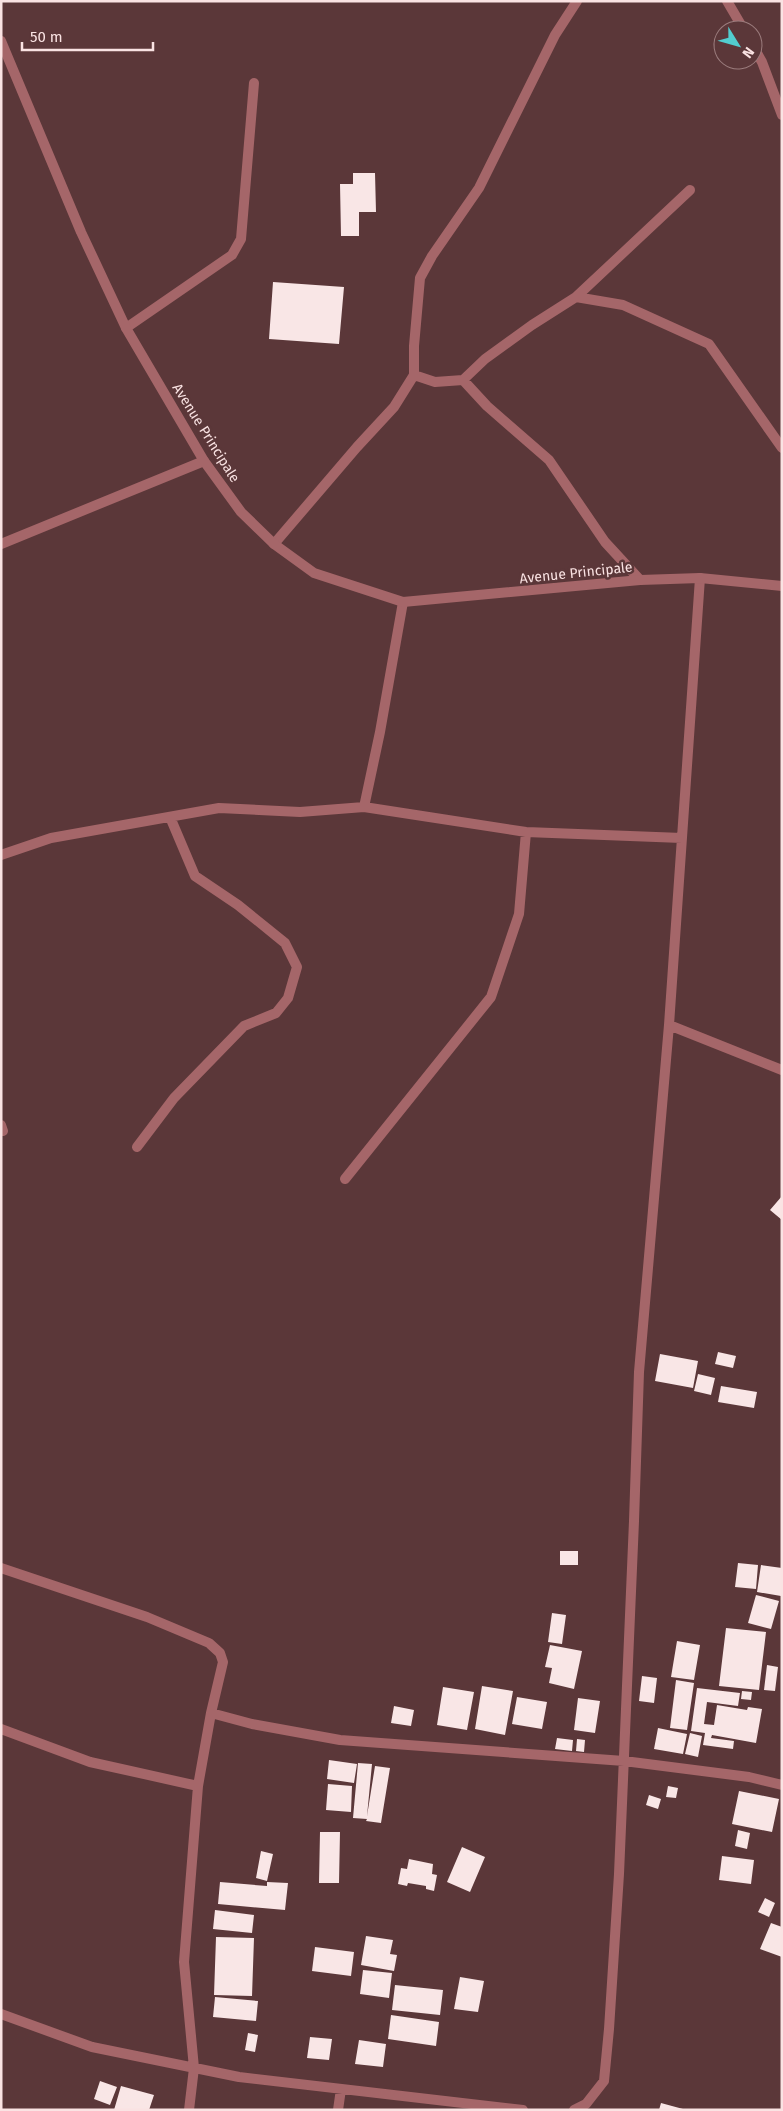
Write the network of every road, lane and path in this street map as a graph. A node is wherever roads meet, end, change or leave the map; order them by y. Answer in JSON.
{"nodes":[{"id":1,"x":577,"y":1,"type":"edge"},
{"id":2,"x":727,"y":1,"type":"edge"},
{"id":3,"x":738,"y":20,"type":"edge"},
{"id":4,"x":1,"y":41,"type":"edge"},
{"id":5,"x":763,"y":65,"type":"edge"},
{"id":6,"x":254,"y":83,"type":"dead end"},
{"id":7,"x":782,"y":115,"type":"edge"},
{"id":8,"x":690,"y":190,"type":"dead end"},
{"id":9,"x":576,"y":298,"type":"junction"},
{"id":10,"x":126,"y":328,"type":"junction"},
{"id":11,"x":414,"y":375,"type":"junction"},
{"id":12,"x":464,"y":380,"type":"junction"},
{"id":13,"x":782,"y":448,"type":"edge"},
{"id":14,"x":204,"y":461,"type":"junction"},
{"id":15,"x":1,"y":544,"type":"edge"},
{"id":16,"x":274,"y":544,"type":"junction"},
{"id":17,"x":700,"y":578,"type":"junction"},
{"id":18,"x":640,"y":580,"type":"junction"},
{"id":19,"x":782,"y":586,"type":"edge"},
{"id":20,"x":403,"y":602,"type":"junction"},
{"id":21,"x":364,"y":807,"type":"junction"},
{"id":22,"x":170,"y":817,"type":"junction"},
{"id":23,"x":526,"y":832,"type":"junction"},
{"id":24,"x":682,"y":838,"type":"junction"},
{"id":25,"x":1,"y":855,"type":"edge"},
{"id":26,"x":669,"y":1025,"type":"junction"},
{"id":27,"x":782,"y":1070,"type":"edge"},
{"id":28,"x":137,"y":1147,"type":"dead end"},
{"id":29,"x":345,"y":1179,"type":"dead end"},
{"id":30,"x":1,"y":1568,"type":"edge"},
{"id":31,"x":211,"y":1713,"type":"junction"},
{"id":32,"x":1,"y":1729,"type":"edge"},
{"id":33,"x":624,"y":1761,"type":"junction"},
{"id":34,"x":782,"y":1785,"type":"edge"},
{"id":35,"x":198,"y":1786,"type":"junction"},
{"id":36,"x":1,"y":2014,"type":"edge"},
{"id":37,"x":194,"y":2068,"type":"junction"},
{"id":38,"x":341,"y":2089,"type":"junction"},
{"id":39,"x":189,"y":2110,"type":"edge"},
{"id":40,"x":338,"y":2110,"type":"edge"},
{"id":41,"x":523,"y":2110,"type":"edge"},
{"id":42,"x":574,"y":2110,"type":"edge"}],
"edges":[{"from":1,"to":11,"type":"street"},
{"from":2,"to":3,"type":"street"},
{"from":4,"to":10,"type":"street","name":"Avenue Principale"},
{"from":5,"to":7,"type":"street"},
{"from":6,"to":10,"type":"street"},
{"from":8,"to":9,"type":"street"},
{"from":9,"to":12,"type":"street"},
{"from":9,"to":13,"type":"street"},
{"from":10,"to":14,"type":"street","name":"Avenue Principale"},
{"from":11,"to":12,"type":"street"},
{"from":11,"to":16,"type":"street"},
{"from":12,"to":18,"type":"street"},
{"from":14,"to":15,"type":"street"},
{"from":14,"to":16,"type":"street","name":"Avenue Principale"},
{"from":16,"to":20,"type":"street","name":"Avenue Principale"},
{"from":17,"to":18,"type":"street","name":"Avenue Principale"},
{"from":17,"to":19,"type":"street","name":"Avenue Principale"},
{"from":17,"to":24,"type":"street"},
{"from":18,"to":20,"type":"street","name":"Avenue Principale"},
{"from":20,"to":21,"type":"street"},
{"from":21,"to":22,"type":"street"},
{"from":21,"to":23,"type":"street"},
{"from":22,"to":25,"type":"street"},
{"from":22,"to":28,"type":"street"},
{"from":23,"to":24,"type":"street"},
{"from":23,"to":29,"type":"street"},
{"from":24,"to":26,"type":"street"},
{"from":26,"to":27,"type":"street"},
{"from":26,"to":33,"type":"street"},
{"from":30,"to":31,"type":"street"},
{"from":31,"to":33,"type":"street"},
{"from":31,"to":35,"type":"street"},
{"from":32,"to":35,"type":"street"},
{"from":33,"to":34,"type":"street"},
{"from":33,"to":42,"type":"street"},
{"from":35,"to":37,"type":"street"},
{"from":36,"to":37,"type":"street"},
{"from":37,"to":38,"type":"street"},
{"from":37,"to":39,"type":"street"},
{"from":38,"to":40,"type":"street"},
{"from":38,"to":41,"type":"street"}]}
